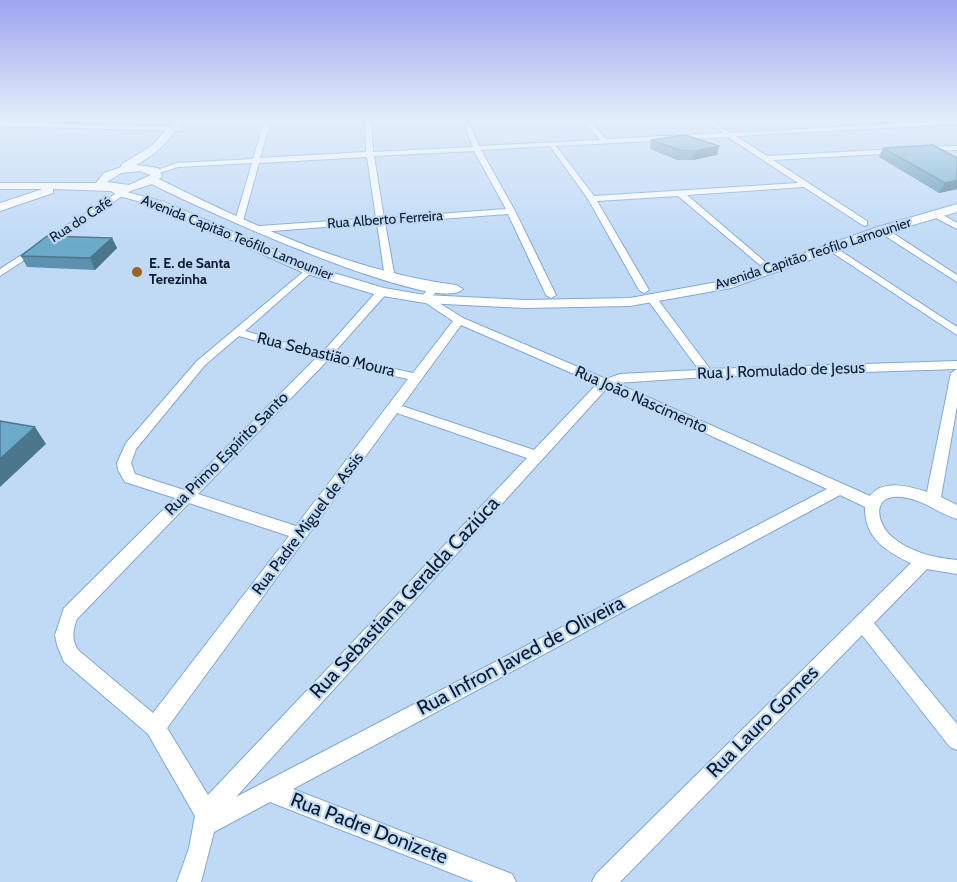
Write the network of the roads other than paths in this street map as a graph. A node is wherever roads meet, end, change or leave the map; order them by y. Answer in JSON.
{"nodes":[{"id":1,"x":141,"y":160,"type":"edge"},
{"id":2,"x":164,"y":160,"type":"edge"},
{"id":3,"x":273,"y":160,"type":"edge"},
{"id":4,"x":371,"y":160,"type":"edge"},
{"id":5,"x":483,"y":160,"type":"edge"},
{"id":6,"x":563,"y":160,"type":"edge"},
{"id":7,"x":769,"y":160,"type":"edge"},
{"id":8,"x":257,"y":161,"type":"junction"},
{"id":9,"x":154,"y":174,"type":"junction"},
{"id":10,"x":50,"y":184,"type":"junction"},
{"id":11,"x":115,"y":184,"type":"junction"},
{"id":12,"x":67,"y":185,"type":"junction"},
{"id":13,"x":804,"y":185,"type":"junction"},
{"id":14,"x":0,"y":186,"type":"edge"},
{"id":15,"x":681,"y":194,"type":"junction"},
{"id":16,"x":957,"y":197,"type":"edge"},
{"id":17,"x":592,"y":199,"type":"junction"},
{"id":18,"x":0,"y":207,"type":"edge"},
{"id":19,"x":957,"y":208,"type":"edge"},
{"id":20,"x":903,"y":210,"type":"junction"},
{"id":21,"x":511,"y":211,"type":"junction"},
{"id":22,"x":929,"y":216,"type":"junction"},
{"id":23,"x":382,"y":220,"type":"junction"},
{"id":24,"x":239,"y":221,"type":"junction"},
{"id":25,"x":864,"y":224,"type":"junction"},
{"id":26,"x":957,"y":226,"type":"edge"},
{"id":27,"x":260,"y":229,"type":"junction"},
{"id":28,"x":882,"y":230,"type":"junction"},
{"id":29,"x":833,"y":249,"type":"junction"},
{"id":30,"x":760,"y":262,"type":"junction"},
{"id":31,"x":309,"y":270,"type":"junction"},
{"id":32,"x":0,"y":273,"type":"edge"},
{"id":33,"x":390,"y":278,"type":"junction"},
{"id":34,"x":957,"y":279,"type":"edge"},
{"id":35,"x":435,"y":286,"type":"junction"},
{"id":36,"x":382,"y":292,"type":"junction"},
{"id":37,"x":551,"y":295,"type":"junction"},
{"id":38,"x":648,"y":295,"type":"junction"},
{"id":39,"x":425,"y":299,"type":"junction"},
{"id":40,"x":459,"y":320,"type":"junction"},
{"id":41,"x":236,"y":332,"type":"junction"},
{"id":42,"x":957,"y":332,"type":"edge"},
{"id":43,"x":324,"y":357,"type":"junction"},
{"id":44,"x":957,"y":365,"type":"edge"},
{"id":45,"x":707,"y":373,"type":"junction"},
{"id":46,"x":957,"y":373,"type":"edge"},
{"id":47,"x":415,"y":377,"type":"junction"},
{"id":48,"x":605,"y":383,"type":"junction"},
{"id":49,"x":395,"y":408,"type":"junction"},
{"id":50,"x":536,"y":456,"type":"junction"},
{"id":51,"x":838,"y":490,"type":"junction"},
{"id":52,"x":186,"y":495,"type":"junction"},
{"id":53,"x":933,"y":499,"type":"junction"},
{"id":54,"x":873,"y":504,"type":"junction"},
{"id":55,"x":957,"y":513,"type":"edge"},
{"id":56,"x":300,"y":533,"type":"junction"},
{"id":57,"x":923,"y":562,"type":"junction"},
{"id":58,"x":957,"y":567,"type":"edge"},
{"id":59,"x":862,"y":622,"type":"junction"},
{"id":60,"x":155,"y":727,"type":"junction"},
{"id":61,"x":957,"y":740,"type":"edge"},
{"id":62,"x":267,"y":790,"type":"junction"},
{"id":63,"x":206,"y":819,"type":"junction"},
{"id":64,"x":189,"y":882,"type":"edge"},
{"id":65,"x":504,"y":882,"type":"edge"},
{"id":66,"x":604,"y":882,"type":"edge"}],
"edges":[{"from":1,"to":11,"type":"main road"},
{"from":2,"to":9,"type":"main road"},
{"from":3,"to":8,"type":"street"},
{"from":4,"to":23,"type":"street"},
{"from":5,"to":21,"type":"street"},
{"from":6,"to":17,"type":"street"},
{"from":7,"to":13,"type":"street"},
{"from":8,"to":9,"type":"street"},
{"from":8,"to":24,"type":"street"},
{"from":9,"to":11,"type":"main road"},
{"from":9,"to":11,"type":"main road"},
{"from":9,"to":24,"type":"main road","name":"Avenida Capitão Teófilo Lamounier"},
{"from":10,"to":11,"type":"main road"},
{"from":10,"to":12,"type":"main road"},
{"from":10,"to":14,"type":"main road"},
{"from":11,"to":12,"type":"main road"},
{"from":11,"to":31,"type":"main road","name":"Avenida Capitão Teófilo Lamounier"},
{"from":11,"to":32,"type":"street","name":"Rua do Café"},
{"from":12,"to":18,"type":"main road"},
{"from":13,"to":15,"type":"street"},
{"from":13,"to":25,"type":"street"},
{"from":15,"to":17,"type":"street"},
{"from":15,"to":30,"type":"street"},
{"from":16,"to":20,"type":"main road","name":"Avenida Capitão Teófilo Lamounier"},
{"from":17,"to":38,"type":"street"},
{"from":19,"to":22,"type":"main road","name":"Avenida Capitão Teófilo Lamounier"},
{"from":20,"to":22,"type":"main road"},
{"from":20,"to":25,"type":"main road","name":"Avenida Capitão Teófilo Lamounier"},
{"from":21,"to":23,"type":"street","name":"Rua Alberto Ferreira"},
{"from":21,"to":37,"type":"street"},
{"from":22,"to":26,"type":"street"},
{"from":22,"to":28,"type":"main road","name":"Avenida Capitão Teófilo Lamounier"},
{"from":23,"to":27,"type":"street","name":"Rua Alberto Ferreira"},
{"from":23,"to":33,"type":"street"},
{"from":24,"to":27,"type":"main road","name":"Avenida Capitão Teófilo Lamounier"},
{"from":25,"to":30,"type":"main road","name":"Avenida Capitão Teófilo Lamounier"},
{"from":27,"to":33,"type":"main road","name":"Avenida Capitão Teófilo Lamounier"},
{"from":28,"to":29,"type":"main road","name":"Avenida Capitão Teófilo Lamounier"},
{"from":28,"to":34,"type":"street"},
{"from":29,"to":38,"type":"main road","name":"Avenida Capitão Teófilo Lamounier"},
{"from":29,"to":42,"type":"street"},
{"from":30,"to":38,"type":"main road","name":"Avenida Capitão Teófilo Lamounier"},
{"from":31,"to":36,"type":"main road","name":"Avenida Capitão Teófilo Lamounier"},
{"from":31,"to":41,"type":"street"},
{"from":33,"to":35,"type":"main road","name":"Avenida Capitão Teófilo Lamounier"},
{"from":35,"to":37,"type":"main road","name":"Avenida Capitão Teófilo Lamounier"},
{"from":35,"to":39,"type":"street"},
{"from":36,"to":39,"type":"main road","name":"Avenida Capitão Teófilo Lamounier"},
{"from":36,"to":43,"type":"street","name":"Rua Primo Espírito Santo"},
{"from":37,"to":38,"type":"main road","name":"Avenida Capitão Teófilo Lamounier"},
{"from":38,"to":39,"type":"main road","name":"Avenida Capitão Teófilo Lamounier"},
{"from":38,"to":45,"type":"street"},
{"from":39,"to":40,"type":"street","name":"Rua João Nascimento"},
{"from":40,"to":47,"type":"street","name":"Rua Padre Miguel de Assis"},
{"from":40,"to":48,"type":"street","name":"Rua João Nascimento"},
{"from":41,"to":43,"type":"street","name":"Rua Sebastião Moura"},
{"from":41,"to":52,"type":"street"},
{"from":43,"to":47,"type":"street","name":"Rua Sebastião Moura"},
{"from":43,"to":52,"type":"street","name":"Rua Primo Espírito Santo"},
{"from":44,"to":45,"type":"street","name":"Rua J. Romulado de Jesus"},
{"from":45,"to":48,"type":"street","name":"Rua J. Romulado de Jesus"},
{"from":46,"to":53,"type":"street"},
{"from":47,"to":49,"type":"street","name":"Rua Padre Miguel de Assis"},
{"from":48,"to":50,"type":"street","name":"Rua Sebastiana Geralda Caziúca"},
{"from":48,"to":51,"type":"street","name":"Rua João Nascimento"},
{"from":49,"to":50,"type":"street"},
{"from":49,"to":56,"type":"street","name":"Rua Padre Miguel de Assis"},
{"from":50,"to":63,"type":"street","name":"Rua Sebastiana Geralda Caziúca"},
{"from":51,"to":54,"type":"street","name":"Rua João Nascimento"},
{"from":51,"to":62,"type":"street","name":"Rua Infron Javed de Oliveira"},
{"from":52,"to":56,"type":"street"},
{"from":52,"to":60,"type":"street","name":"Rua Primo Espírito Santo"},
{"from":53,"to":54,"type":"street"},
{"from":53,"to":55,"type":"street"},
{"from":54,"to":57,"type":"street"},
{"from":56,"to":60,"type":"street","name":"Rua Padre Miguel de Assis"},
{"from":57,"to":58,"type":"street"},
{"from":57,"to":59,"type":"street","name":"Rua Lauro Gomes"},
{"from":59,"to":61,"type":"street"},
{"from":59,"to":66,"type":"street","name":"Rua Lauro Gomes"},
{"from":60,"to":63,"type":"street"},
{"from":62,"to":63,"type":"street","name":"Rua Infron Javed de Oliveira"},
{"from":62,"to":65,"type":"street","name":"Rua Padre Donizete"},
{"from":63,"to":64,"type":"street"}]}
